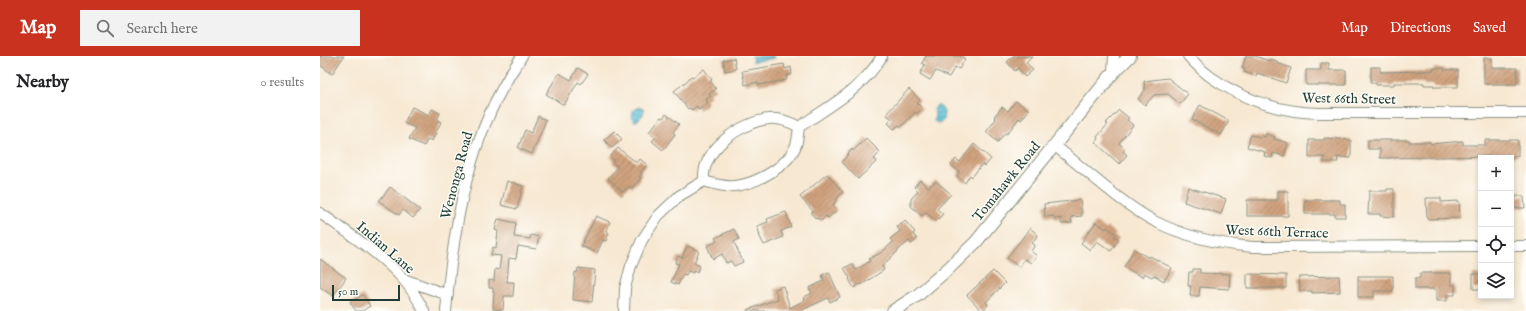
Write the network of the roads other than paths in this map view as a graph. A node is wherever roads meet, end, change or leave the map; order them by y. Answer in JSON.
{"nodes":[{"id":1,"x":522,"y":56,"type":"edge"},
{"id":2,"x":882,"y":56,"type":"edge"},
{"id":3,"x":1114,"y":56,"type":"edge"},
{"id":4,"x":1130,"y":56,"type":"edge"},
{"id":5,"x":1188,"y":56,"type":"edge"},
{"id":6,"x":1113,"y":73,"type":"junction"},
{"id":7,"x":1526,"y":113,"type":"edge"},
{"id":8,"x":799,"y":127,"type":"junction"},
{"id":9,"x":1054,"y":145,"type":"junction"},
{"id":10,"x":704,"y":180,"type":"junction"},
{"id":11,"x":320,"y":213,"type":"edge"},
{"id":12,"x":1478,"y":246,"type":"edge"},
{"id":13,"x":1514,"y":246,"type":"edge"},
{"id":14,"x":1526,"y":246,"type":"edge"},
{"id":15,"x":403,"y":279,"type":"junction"},
{"id":16,"x":448,"y":294,"type":"junction"},
{"id":17,"x":424,"y":311,"type":"edge"},
{"id":18,"x":446,"y":311,"type":"edge"},
{"id":19,"x":624,"y":311,"type":"edge"},
{"id":20,"x":893,"y":311,"type":"edge"}],
"edges":[{"from":1,"to":16,"type":"street","name":"Wenonga Road"},
{"from":2,"to":8,"type":"street"},
{"from":3,"to":6,"type":"street"},
{"from":4,"to":6,"type":"street","name":"Tomahawk Road"},
{"from":5,"to":7,"type":"street","name":"West 66th Street"},
{"from":6,"to":9,"type":"street","name":"Tomahawk Road"},
{"from":8,"to":10,"type":"street"},
{"from":8,"to":10,"type":"street"},
{"from":9,"to":12,"type":"street","name":"West 66th Terrace"},
{"from":9,"to":20,"type":"street","name":"Tomahawk Road"},
{"from":10,"to":19,"type":"street"},
{"from":11,"to":15,"type":"street","name":"Indian Lane"},
{"from":13,"to":14,"type":"street"},
{"from":15,"to":16,"type":"street"},
{"from":15,"to":17,"type":"street","name":"Indian Lane"},
{"from":16,"to":18,"type":"street","name":"Wenonga Road"}]}
